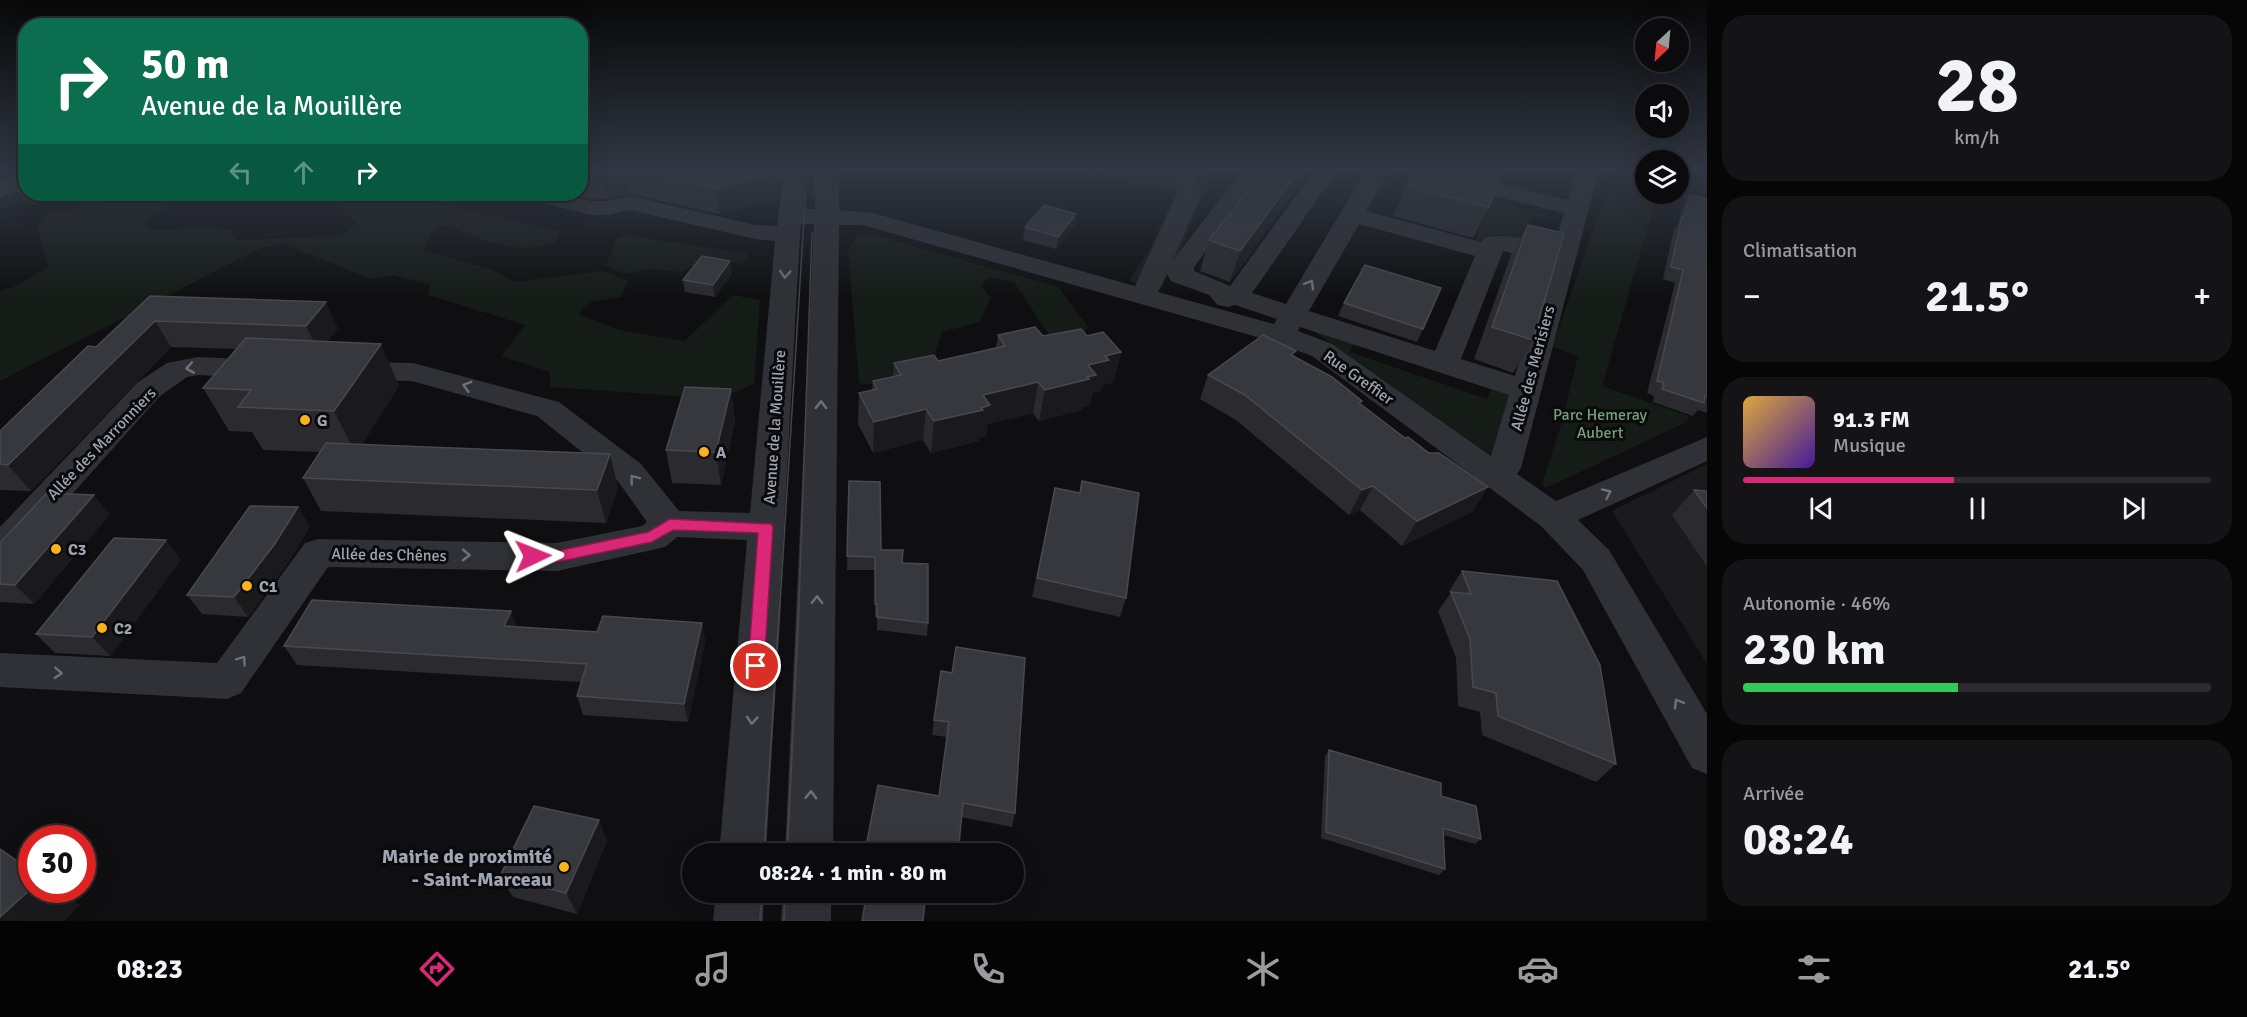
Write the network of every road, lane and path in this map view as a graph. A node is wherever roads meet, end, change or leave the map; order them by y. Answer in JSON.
{"nodes":[{"id":1,"x":673,"y":213,"type":"edge"},
{"id":2,"x":790,"y":213,"type":"edge"},
{"id":3,"x":826,"y":213,"type":"edge"},
{"id":4,"x":1180,"y":213,"type":"edge"},
{"id":5,"x":1222,"y":213,"type":"edge"},
{"id":6,"x":1295,"y":213,"type":"edge"},
{"id":7,"x":1351,"y":213,"type":"joint"},
{"id":8,"x":1574,"y":213,"type":"edge"},
{"id":9,"x":826,"y":216,"type":"junction"},
{"id":10,"x":789,"y":225,"type":"junction"},
{"id":11,"x":1489,"y":252,"type":"junction"},
{"id":12,"x":1562,"y":257,"type":"junction"},
{"id":13,"x":1142,"y":296,"type":"junction"},
{"id":14,"x":1227,"y":304,"type":"junction"},
{"id":15,"x":1286,"y":325,"type":"junction"},
{"id":16,"x":1444,"y":364,"type":"junction"},
{"id":17,"x":1526,"y":390,"type":"junction"},
{"id":18,"x":1707,"y":448,"type":"edge"},
{"id":19,"x":1494,"y":474,"type":"junction"},
{"id":20,"x":1553,"y":517,"type":"junction"},
{"id":21,"x":670,"y":524,"type":"junction"},
{"id":22,"x":766,"y":527,"type":"junction"},
{"id":23,"x":0,"y":550,"type":"edge"},
{"id":24,"x":0,"y":670,"type":"edge"},
{"id":25,"x":1707,"y":754,"type":"edge"},
{"id":26,"x":743,"y":843,"type":"edge"},
{"id":27,"x":809,"y":843,"type":"edge"},
{"id":28,"x":739,"y":903,"type":"edge"},
{"id":29,"x":807,"y":903,"type":"edge"},
{"id":30,"x":738,"y":921,"type":"edge"},
{"id":31,"x":806,"y":921,"type":"edge"}],
"edges":[{"from":1,"to":10,"type":"street"},
{"from":2,"to":10,"type":"street","name":"Avenue de la Mouillère"},
{"from":3,"to":9,"type":"street"},
{"from":4,"to":13,"type":"street"},
{"from":5,"to":14,"type":"street"},
{"from":6,"to":14,"type":"street"},
{"from":7,"to":11,"type":"street"},
{"from":15,"to":7,"type":"street","one_way":true},
{"from":8,"to":12,"type":"street","name":"Allée des Merisiers"},
{"from":9,"to":10,"type":"street"},
{"from":9,"to":13,"type":"street","name":"Rue Greffier"},
{"from":27,"to":9,"type":"street","one_way":true},
{"from":10,"to":22,"type":"street","name":"Avenue de la Mouillère","one_way":true},
{"from":11,"to":12,"type":"street"},
{"from":11,"to":16,"type":"street"},
{"from":12,"to":17,"type":"street","name":"Allée des Merisiers"},
{"from":13,"to":14,"type":"street","name":"Rue Greffier"},
{"from":14,"to":15,"type":"street","name":"Rue Greffier"},
{"from":15,"to":16,"type":"street"},
{"from":15,"to":19,"type":"street","name":"Rue Greffier"},
{"from":16,"to":17,"type":"street"},
{"from":17,"to":19,"type":"street","name":"Allée des Merisiers"},
{"from":20,"to":18,"type":"street","one_way":true},
{"from":19,"to":20,"type":"street","name":"Rue Greffier"},
{"from":25,"to":20,"type":"street","name":"Rue Greffier","one_way":true},
{"from":21,"to":22,"type":"street"},
{"from":21,"to":23,"type":"street","name":"Allée des Marronniers","one_way":true},
{"from":24,"to":21,"type":"street","name":"Allée des Chênes","one_way":true},
{"from":22,"to":26,"type":"street","name":"Avenue de la Mouillère","one_way":true},
{"from":28,"to":30,"type":"street"},
{"from":29,"to":31,"type":"street"}]}
